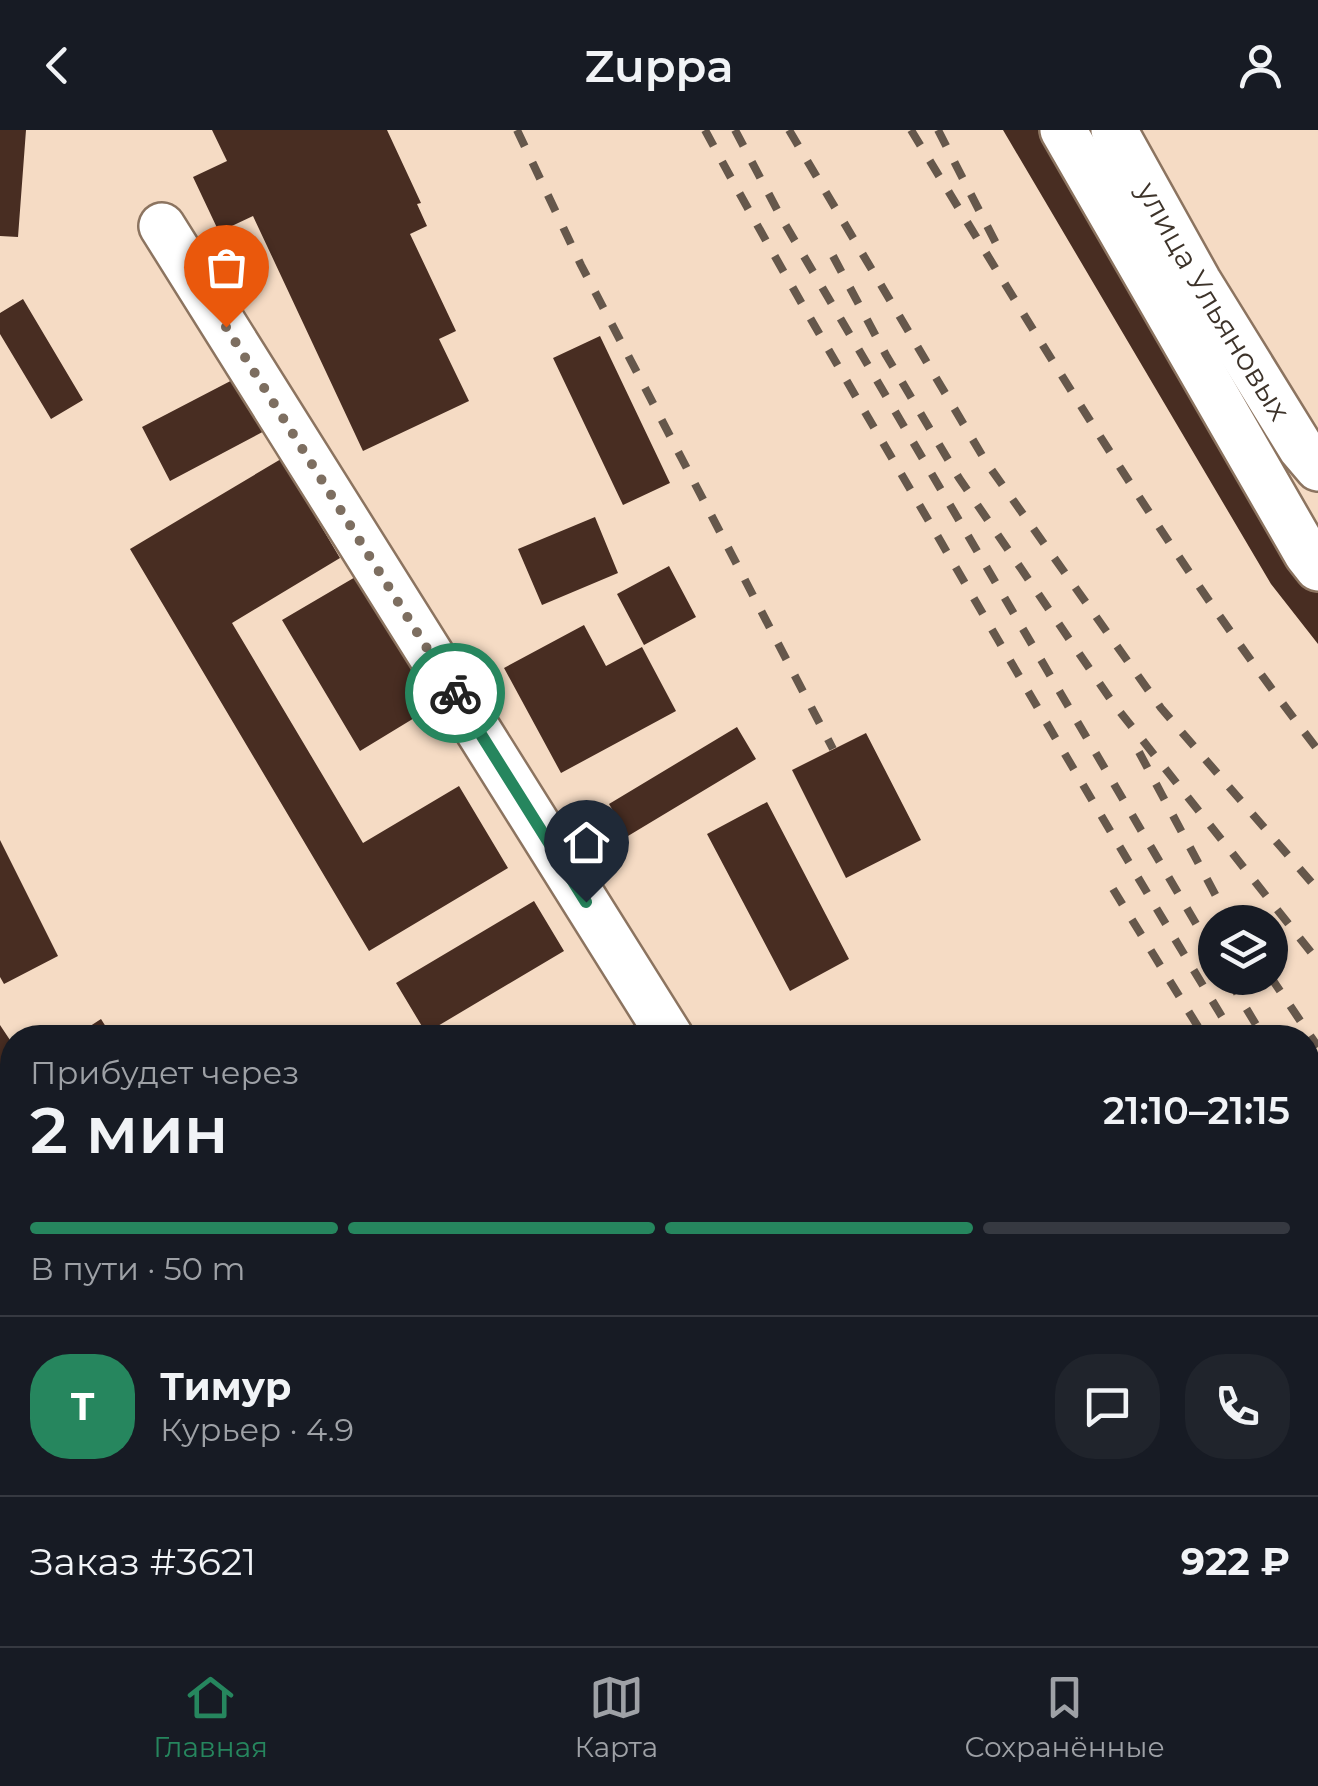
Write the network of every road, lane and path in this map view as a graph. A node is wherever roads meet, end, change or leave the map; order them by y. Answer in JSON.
{"nodes":[{"id":1,"x":1063,"y":130,"type":"edge"},
{"id":2,"x":1114,"y":130,"type":"edge"},
{"id":3,"x":162,"y":226,"type":"dead end"},
{"id":4,"x":1318,"y":468,"type":"edge"},
{"id":5,"x":1318,"y":568,"type":"edge"},
{"id":6,"x":663,"y":1025,"type":"edge"}],
"edges":[{"from":1,"to":5,"type":"street"},
{"from":2,"to":4,"type":"street","name":"улица Ульяновых"},
{"from":3,"to":6,"type":"street"}]}
